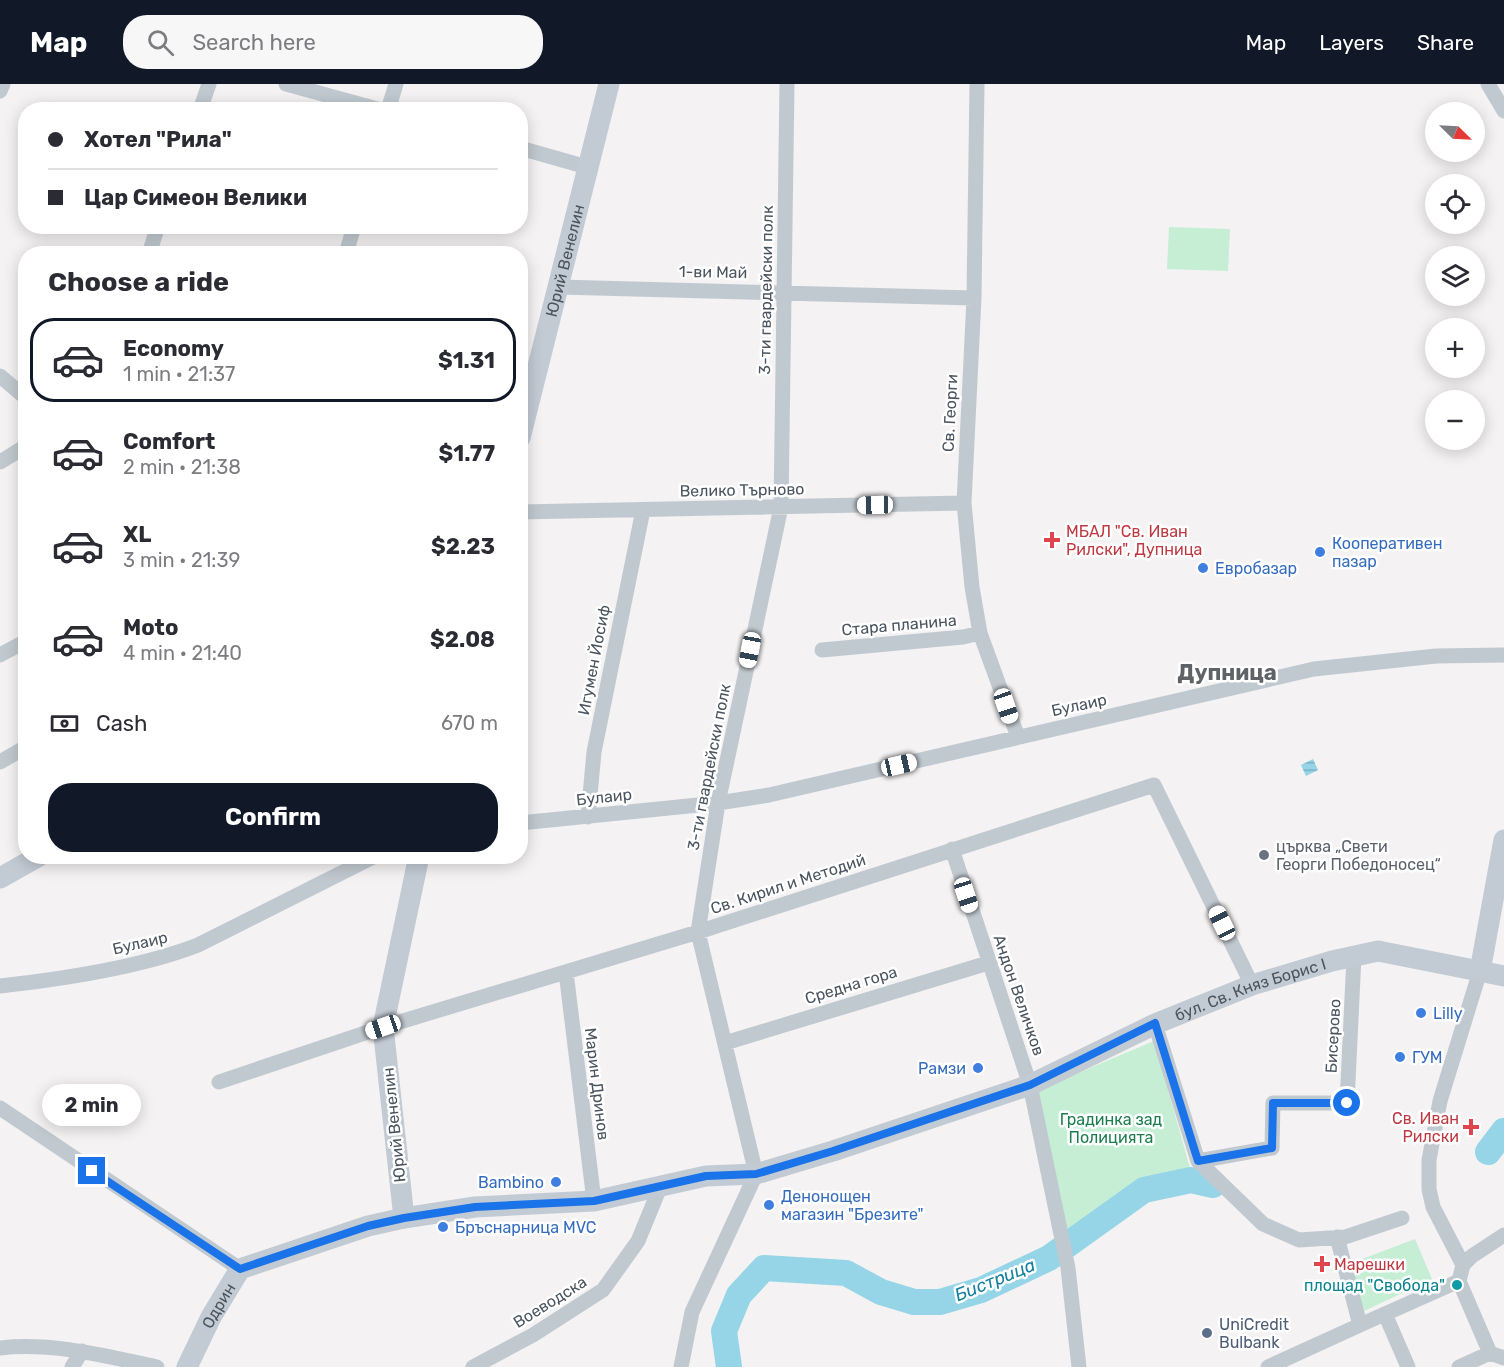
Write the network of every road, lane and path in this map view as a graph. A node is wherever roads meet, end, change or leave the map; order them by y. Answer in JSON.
{"nodes":[{"id":1,"x":3,"y":84,"type":"edge"},
{"id":2,"x":209,"y":84,"type":"edge"},
{"id":3,"x":286,"y":84,"type":"edge"},
{"id":4,"x":396,"y":84,"type":"edge"},
{"id":5,"x":609,"y":84,"type":"edge"},
{"id":6,"x":787,"y":84,"type":"edge"},
{"id":7,"x":977,"y":84,"type":"edge"},
{"id":8,"x":1488,"y":84,"type":"edge"},
{"id":9,"x":0,"y":91,"type":"edge"},
{"id":10,"x":203,"y":102,"type":"edge"},
{"id":11,"x":352,"y":102,"type":"edge"},
{"id":12,"x":390,"y":102,"type":"edge"},
{"id":13,"x":1504,"y":111,"type":"edge"},
{"id":14,"x":528,"y":150,"type":"edge"},
{"id":15,"x":587,"y":167,"type":"junction"},
{"id":16,"x":559,"y":287,"type":"junction"},
{"id":17,"x":784,"y":292,"type":"junction"},
{"id":18,"x":974,"y":298,"type":"junction"},
{"id":19,"x":0,"y":376,"type":"edge"},
{"id":20,"x":528,"y":390,"type":"edge"},
{"id":21,"x":18,"y":391,"type":"edge"},
{"id":22,"x":18,"y":451,"type":"edge"},
{"id":23,"x":0,"y":462,"type":"edge"},
{"id":24,"x":964,"y":503,"type":"junction"},
{"id":25,"x":781,"y":507,"type":"junction"},
{"id":26,"x":643,"y":510,"type":"junction"},
{"id":27,"x":528,"y":512,"type":"edge"},
{"id":28,"x":980,"y":633,"type":"junction"},
{"id":29,"x":18,"y":646,"type":"edge"},
{"id":30,"x":822,"y":650,"type":"dead end"},
{"id":31,"x":0,"y":655,"type":"edge"},
{"id":32,"x":1504,"y":655,"type":"edge"},
{"id":33,"x":1018,"y":737,"type":"junction"},
{"id":34,"x":18,"y":752,"type":"edge"},
{"id":35,"x":0,"y":762,"type":"edge"},
{"id":36,"x":718,"y":802,"type":"junction"},
{"id":37,"x":588,"y":817,"type":"junction"},
{"id":38,"x":528,"y":822,"type":"edge"},
{"id":39,"x":1504,"y":840,"type":"edge"},
{"id":40,"x":952,"y":849,"type":"junction"},
{"id":41,"x":25,"y":864,"type":"edge"},
{"id":42,"x":359,"y":864,"type":"edge"},
{"id":43,"x":417,"y":864,"type":"edge"},
{"id":44,"x":0,"y":878,"type":"edge"},
{"id":45,"x":698,"y":933,"type":"junction"},
{"id":46,"x":1354,"y":956,"type":"junction"},
{"id":47,"x":988,"y":963,"type":"junction"},
{"id":48,"x":1480,"y":971,"type":"junction"},
{"id":49,"x":566,"y":972,"type":"junction"},
{"id":50,"x":1504,"y":976,"type":"edge"},
{"id":51,"x":1252,"y":985,"type":"junction"},
{"id":52,"x":0,"y":986,"type":"edge"},
{"id":53,"x":1155,"y":1023,"type":"junction"},
{"id":54,"x":383,"y":1027,"type":"junction"},
{"id":55,"x":725,"y":1043,"type":"junction"},
{"id":56,"x":219,"y":1082,"type":"dead end"},
{"id":57,"x":1030,"y":1085,"type":"junction"},
{"id":58,"x":0,"y":1108,"type":"edge"},
{"id":59,"x":1198,"y":1161,"type":"junction"},
{"id":60,"x":756,"y":1174,"type":"junction"},
{"id":61,"x":661,"y":1185,"type":"junction"},
{"id":62,"x":594,"y":1201,"type":"junction"},
{"id":63,"x":404,"y":1218,"type":"junction"},
{"id":64,"x":1402,"y":1218,"type":"dead end"},
{"id":65,"x":1504,"y":1235,"type":"edge"},
{"id":66,"x":1337,"y":1237,"type":"junction"},
{"id":67,"x":240,"y":1269,"type":"junction"},
{"id":68,"x":1461,"y":1273,"type":"junction"},
{"id":69,"x":1385,"y":1314,"type":"junction"},
{"id":70,"x":1360,"y":1325,"type":"junction"},
{"id":71,"x":0,"y":1348,"type":"edge"},
{"id":72,"x":82,"y":1351,"type":"junction"},
{"id":73,"x":1497,"y":1355,"type":"edge"},
{"id":74,"x":72,"y":1367,"type":"edge"},
{"id":75,"x":157,"y":1367,"type":"edge"},
{"id":76,"x":187,"y":1367,"type":"edge"},
{"id":77,"x":473,"y":1367,"type":"edge"},
{"id":78,"x":681,"y":1367,"type":"edge"},
{"id":79,"x":1079,"y":1367,"type":"edge"},
{"id":80,"x":1268,"y":1367,"type":"edge"},
{"id":81,"x":1408,"y":1367,"type":"edge"},
{"id":82,"x":1459,"y":1367,"type":"edge"}],
"edges":[{"from":1,"to":9,"type":"street"},
{"from":2,"to":10,"type":"street"},
{"from":3,"to":11,"type":"street"},
{"from":4,"to":12,"type":"street"},
{"from":5,"to":15,"type":"street","name":"Юрий Венелин"},
{"from":6,"to":17,"type":"street","name":"3-ти гвардейски полк"},
{"from":7,"to":18,"type":"street","name":"Св. Георги"},
{"from":8,"to":13,"type":"street"},
{"from":14,"to":15,"type":"street"},
{"from":15,"to":16,"type":"street","name":"Юрий Венелин"},
{"from":16,"to":17,"type":"street","name":"1-ви Май"},
{"from":16,"to":20,"type":"street","name":"Юрий Венелин"},
{"from":17,"to":18,"type":"street","name":"1-ви Май"},
{"from":17,"to":25,"type":"street","name":"3-ти гвардейски полк"},
{"from":18,"to":24,"type":"street","name":"Св. Георги"},
{"from":19,"to":21,"type":"street"},
{"from":22,"to":23,"type":"street"},
{"from":24,"to":25,"type":"street","name":"Велико Търново"},
{"from":24,"to":28,"type":"street","name":"Св. Георги"},
{"from":25,"to":26,"type":"street","name":"Велико Търново"},
{"from":25,"to":36,"type":"street","name":"3-ти гвардейски полк"},
{"from":26,"to":27,"type":"street","name":"Велико Търново"},
{"from":26,"to":37,"type":"street","name":"Игумен Йосиф"},
{"from":28,"to":30,"type":"street","name":"Стара планина"},
{"from":28,"to":33,"type":"street","name":"Св. Георги"},
{"from":29,"to":31,"type":"street"},
{"from":32,"to":33,"type":"street","name":"Булаир"},
{"from":33,"to":36,"type":"street","name":"Булаир"},
{"from":34,"to":35,"type":"street"},
{"from":36,"to":37,"type":"street","name":"Булаир"},
{"from":36,"to":45,"type":"street","name":"3-ти гвардейски полк"},
{"from":37,"to":38,"type":"street","name":"Булаир"},
{"from":39,"to":48,"type":"street"},
{"from":40,"to":45,"type":"street","name":"Св. Кирил и Методий"},
{"from":40,"to":47,"type":"street","name":"Андон Величков"},
{"from":40,"to":51,"type":"street","name":"Св. Кирил и Методий"},
{"from":41,"to":44,"type":"street"},
{"from":42,"to":52,"type":"street","name":"Булаир"},
{"from":43,"to":54,"type":"street","name":"Юрий Венелин"},
{"from":45,"to":49,"type":"street","name":"Св. Кирил и Методий"},
{"from":45,"to":55,"type":"street","name":"3-ти гвардейски полк"},
{"from":46,"to":48,"type":"street","name":"бул. Св. Княз Борис I"},
{"from":46,"to":51,"type":"street","name":"бул. Св. Княз Борис I"},
{"from":46,"to":59,"type":"street","name":"Бисерово"},
{"from":47,"to":55,"type":"street","name":"Средна гора"},
{"from":47,"to":57,"type":"street","name":"Андон Величков"},
{"from":48,"to":50,"type":"street","name":"бул. Св. Княз Борис I"},
{"from":48,"to":68,"type":"street"},
{"from":49,"to":54,"type":"street","name":"Св. Кирил и Методий"},
{"from":49,"to":62,"type":"street","name":"Марин Дринов"},
{"from":51,"to":53,"type":"street","name":"бул. Св. Княз Борис I"},
{"from":53,"to":57,"type":"street","name":"бул. Св. Княз Борис I"},
{"from":53,"to":59,"type":"street"},
{"from":54,"to":56,"type":"street","name":"Св. Кирил и Методий"},
{"from":54,"to":63,"type":"street","name":"Юрий Венелин"},
{"from":55,"to":60,"type":"street","name":"3-ти гвардейски полк"},
{"from":57,"to":60,"type":"street","name":"бул. Св. Княз Борис I"},
{"from":57,"to":79,"type":"street","name":"Андон Величков"},
{"from":58,"to":67,"type":"street"},
{"from":59,"to":66,"type":"street"},
{"from":60,"to":61,"type":"street","name":"бул. Св. Княз Борис I"},
{"from":60,"to":78,"type":"street"},
{"from":61,"to":62,"type":"street","name":"бул. Св. Княз Борис I"},
{"from":61,"to":77,"type":"street","name":"Воеводска"},
{"from":62,"to":63,"type":"street","name":"бул. Св. Княз Борис I"},
{"from":63,"to":67,"type":"street","name":"Одрин"},
{"from":64,"to":66,"type":"street"},
{"from":65,"to":68,"type":"street"},
{"from":66,"to":70,"type":"street"},
{"from":67,"to":76,"type":"street","name":"Одрин"},
{"from":68,"to":69,"type":"street"},
{"from":68,"to":73,"type":"street"},
{"from":69,"to":70,"type":"street"},
{"from":69,"to":81,"type":"street"},
{"from":70,"to":80,"type":"street"},
{"from":71,"to":72,"type":"street"},
{"from":72,"to":74,"type":"street"},
{"from":72,"to":75,"type":"street"},
{"from":73,"to":82,"type":"street"}]}
